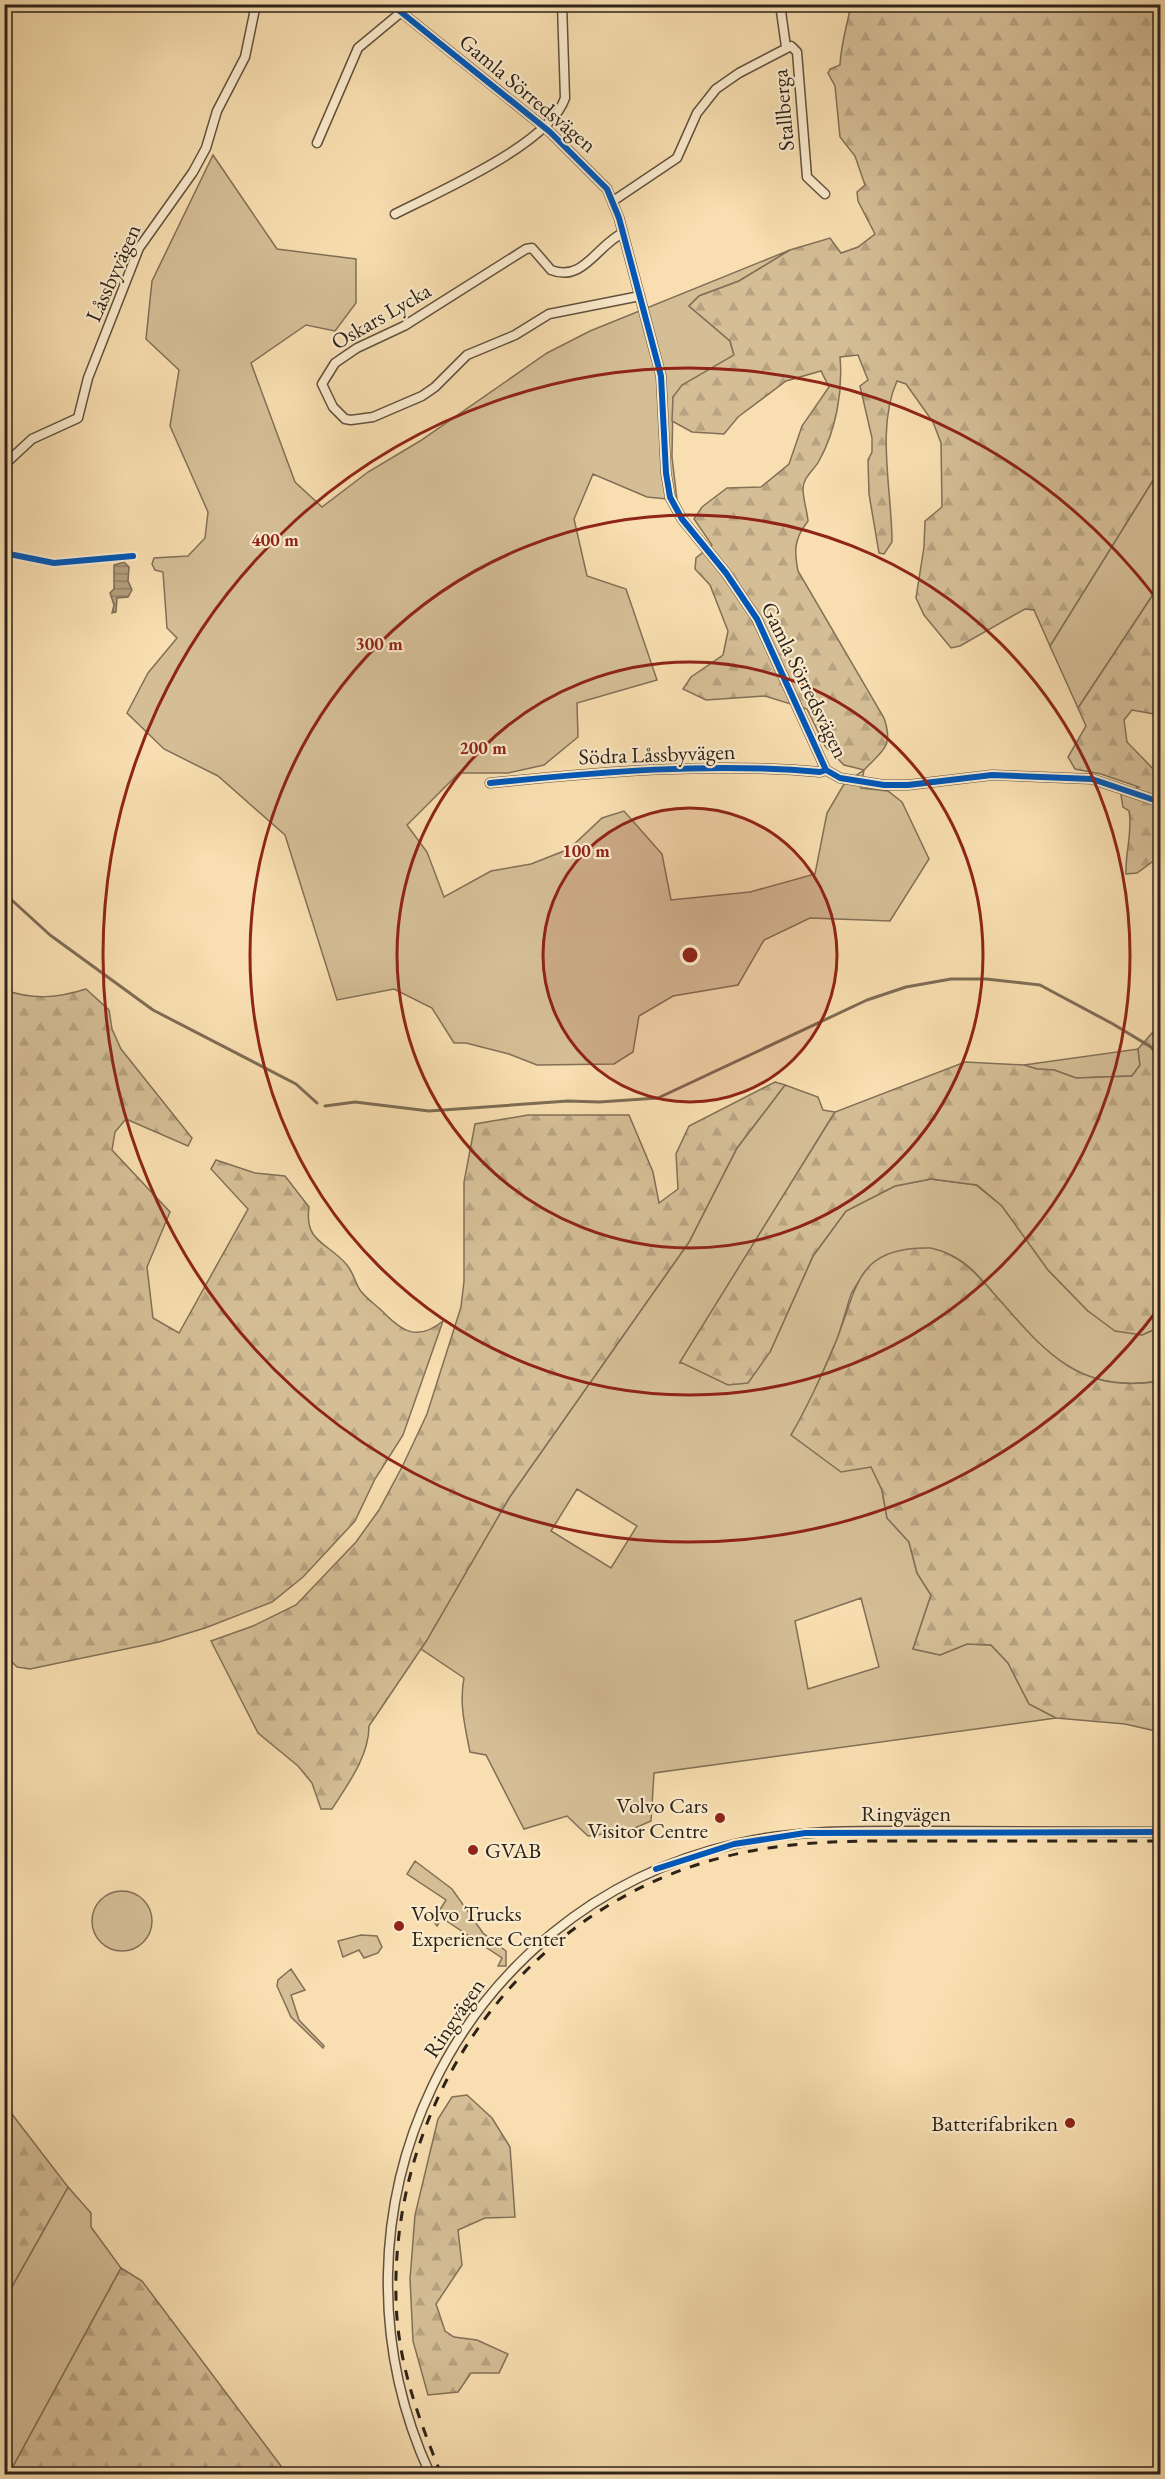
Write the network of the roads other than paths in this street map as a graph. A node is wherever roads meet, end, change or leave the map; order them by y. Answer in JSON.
{"nodes":[{"id":1,"x":256,"y":4,"type":"edge"},
{"id":2,"x":391,"y":4,"type":"edge"},
{"id":3,"x":411,"y":4,"type":"edge"},
{"id":4,"x":562,"y":4,"type":"edge"},
{"id":5,"x":780,"y":4,"type":"edge"},
{"id":6,"x":401,"y":13,"type":"junction"},
{"id":7,"x":786,"y":47,"type":"junction"},
{"id":8,"x":543,"y":126,"type":"junction"},
{"id":9,"x":317,"y":143,"type":"dead end"},
{"id":10,"x":825,"y":194,"type":"dead end"},
{"id":11,"x":613,"y":201,"type":"junction"},
{"id":12,"x":395,"y":214,"type":"dead end"},
{"id":13,"x":623,"y":233,"type":"junction"},
{"id":14,"x":640,"y":296,"type":"junction"},
{"id":15,"x":4,"y":465,"type":"edge"},
{"id":16,"x":826,"y":770,"type":"junction"},
{"id":17,"x":490,"y":783,"type":"dead end"},
{"id":18,"x":1161,"y":802,"type":"edge"},
{"id":19,"x":1161,"y":1832,"type":"edge"},
{"id":20,"x":430,"y":2475,"type":"edge"}],
"edges":[{"from":1,"to":15,"type":"street","name":"Låssbyvägen"},
{"from":2,"to":6,"type":"street","name":"Gamla Sörredsvägen"},
{"from":3,"to":6,"type":"street"},
{"from":4,"to":8,"type":"street","name":"Gamla Sörredsvägen"},
{"from":5,"to":7,"type":"street"},
{"from":6,"to":8,"type":"street","name":"Gamla Sörredsvägen"},
{"from":6,"to":9,"type":"street"},
{"from":7,"to":10,"type":"street","name":"Stallberga"},
{"from":7,"to":11,"type":"street","name":"Stallberga"},
{"from":8,"to":11,"type":"street","name":"Gamla Sörredsvägen"},
{"from":8,"to":12,"type":"street","name":"Gamla Sörredsvägen"},
{"from":11,"to":13,"type":"street","name":"Gamla Sörredsvägen"},
{"from":13,"to":14,"type":"street","name":"Gamla Sörredsvägen"},
{"from":13,"to":14,"type":"street","name":"Oskars Lycka"},
{"from":14,"to":16,"type":"street","name":"Gamla Sörredsvägen"},
{"from":16,"to":17,"type":"street","name":"Södra Låssbyvägen"},
{"from":16,"to":18,"type":"street","name":"Gamla Sörredsvägen"},
{"from":19,"to":20,"type":"street","name":"Ringvägen"}]}
